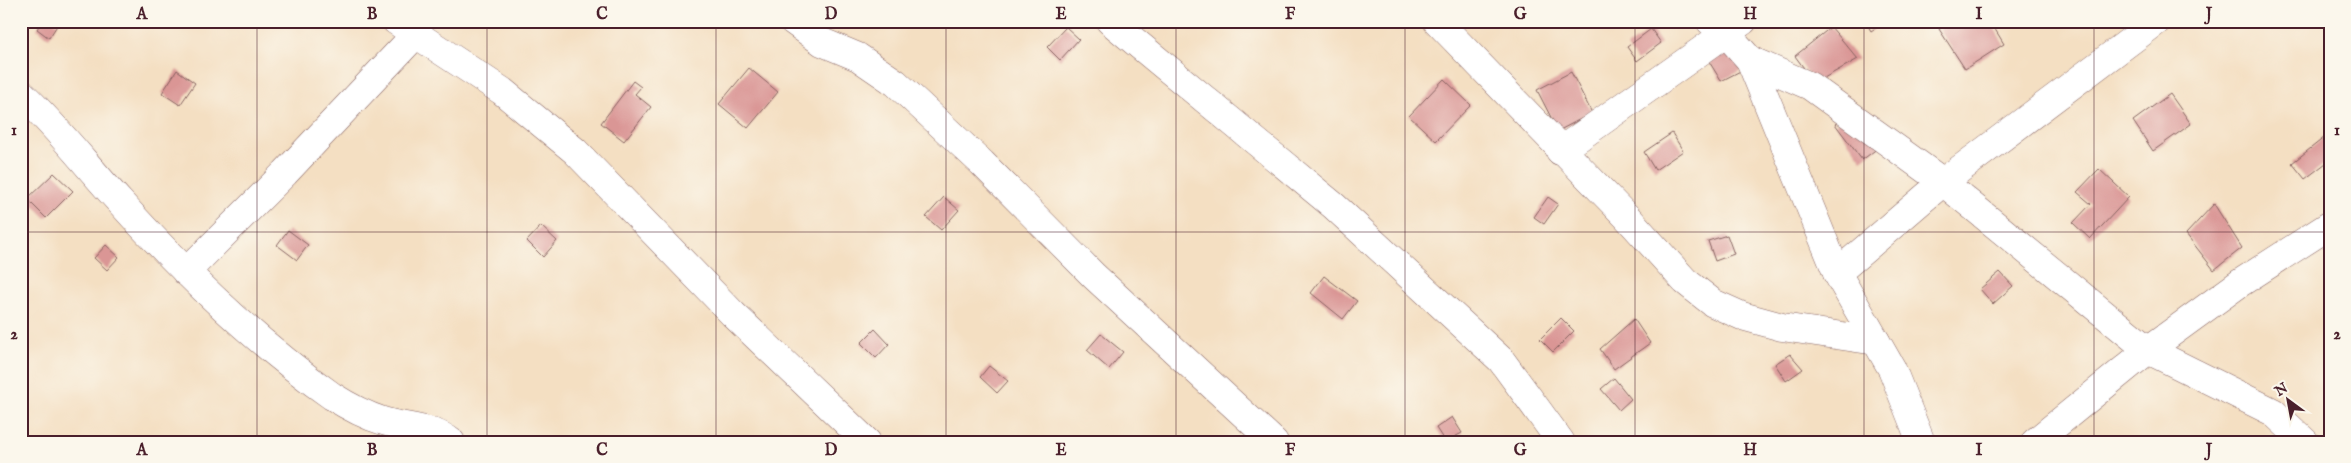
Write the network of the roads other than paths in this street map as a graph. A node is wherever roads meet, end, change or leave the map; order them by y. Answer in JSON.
{"nodes":[{"id":1,"x":793,"y":21,"type":"edge"},
{"id":2,"x":1110,"y":21,"type":"edge"},
{"id":3,"x":1437,"y":21,"type":"edge"},
{"id":4,"x":2157,"y":21,"type":"edge"},
{"id":5,"x":1726,"y":25,"type":"edge"},
{"id":6,"x":406,"y":28,"type":"edge"},
{"id":7,"x":1750,"y":60,"type":"junction"},
{"id":8,"x":21,"y":93,"type":"edge"},
{"id":9,"x":1560,"y":151,"type":"junction"},
{"id":10,"x":1943,"y":182,"type":"junction"},
{"id":11,"x":2330,"y":225,"type":"edge"},
{"id":12,"x":186,"y":272,"type":"junction"},
{"id":13,"x":1837,"y":273,"type":"junction"},
{"id":14,"x":1876,"y":341,"type":"junction"},
{"id":15,"x":2148,"y":350,"type":"junction"},
{"id":16,"x":451,"y":442,"type":"edge"},
{"id":17,"x":867,"y":442,"type":"edge"},
{"id":18,"x":1274,"y":442,"type":"edge"},
{"id":19,"x":1561,"y":442,"type":"edge"},
{"id":20,"x":1921,"y":442,"type":"edge"},
{"id":21,"x":2035,"y":442,"type":"edge"},
{"id":22,"x":2305,"y":442,"type":"edge"}],
"edges":[{"from":1,"to":18,"type":"street"},
{"from":2,"to":19,"type":"street"},
{"from":3,"to":9,"type":"street"},
{"from":4,"to":10,"type":"street"},
{"from":5,"to":7,"type":"street"},
{"from":5,"to":9,"type":"street"},
{"from":6,"to":12,"type":"street"},
{"from":6,"to":17,"type":"street"},
{"from":7,"to":10,"type":"street"},
{"from":7,"to":13,"type":"street"},
{"from":8,"to":12,"type":"street"},
{"from":9,"to":14,"type":"street"},
{"from":10,"to":13,"type":"street"},
{"from":10,"to":15,"type":"street"},
{"from":11,"to":15,"type":"street"},
{"from":12,"to":16,"type":"street"},
{"from":13,"to":14,"type":"street"},
{"from":14,"to":20,"type":"street"},
{"from":15,"to":21,"type":"street"},
{"from":15,"to":22,"type":"street"}]}
